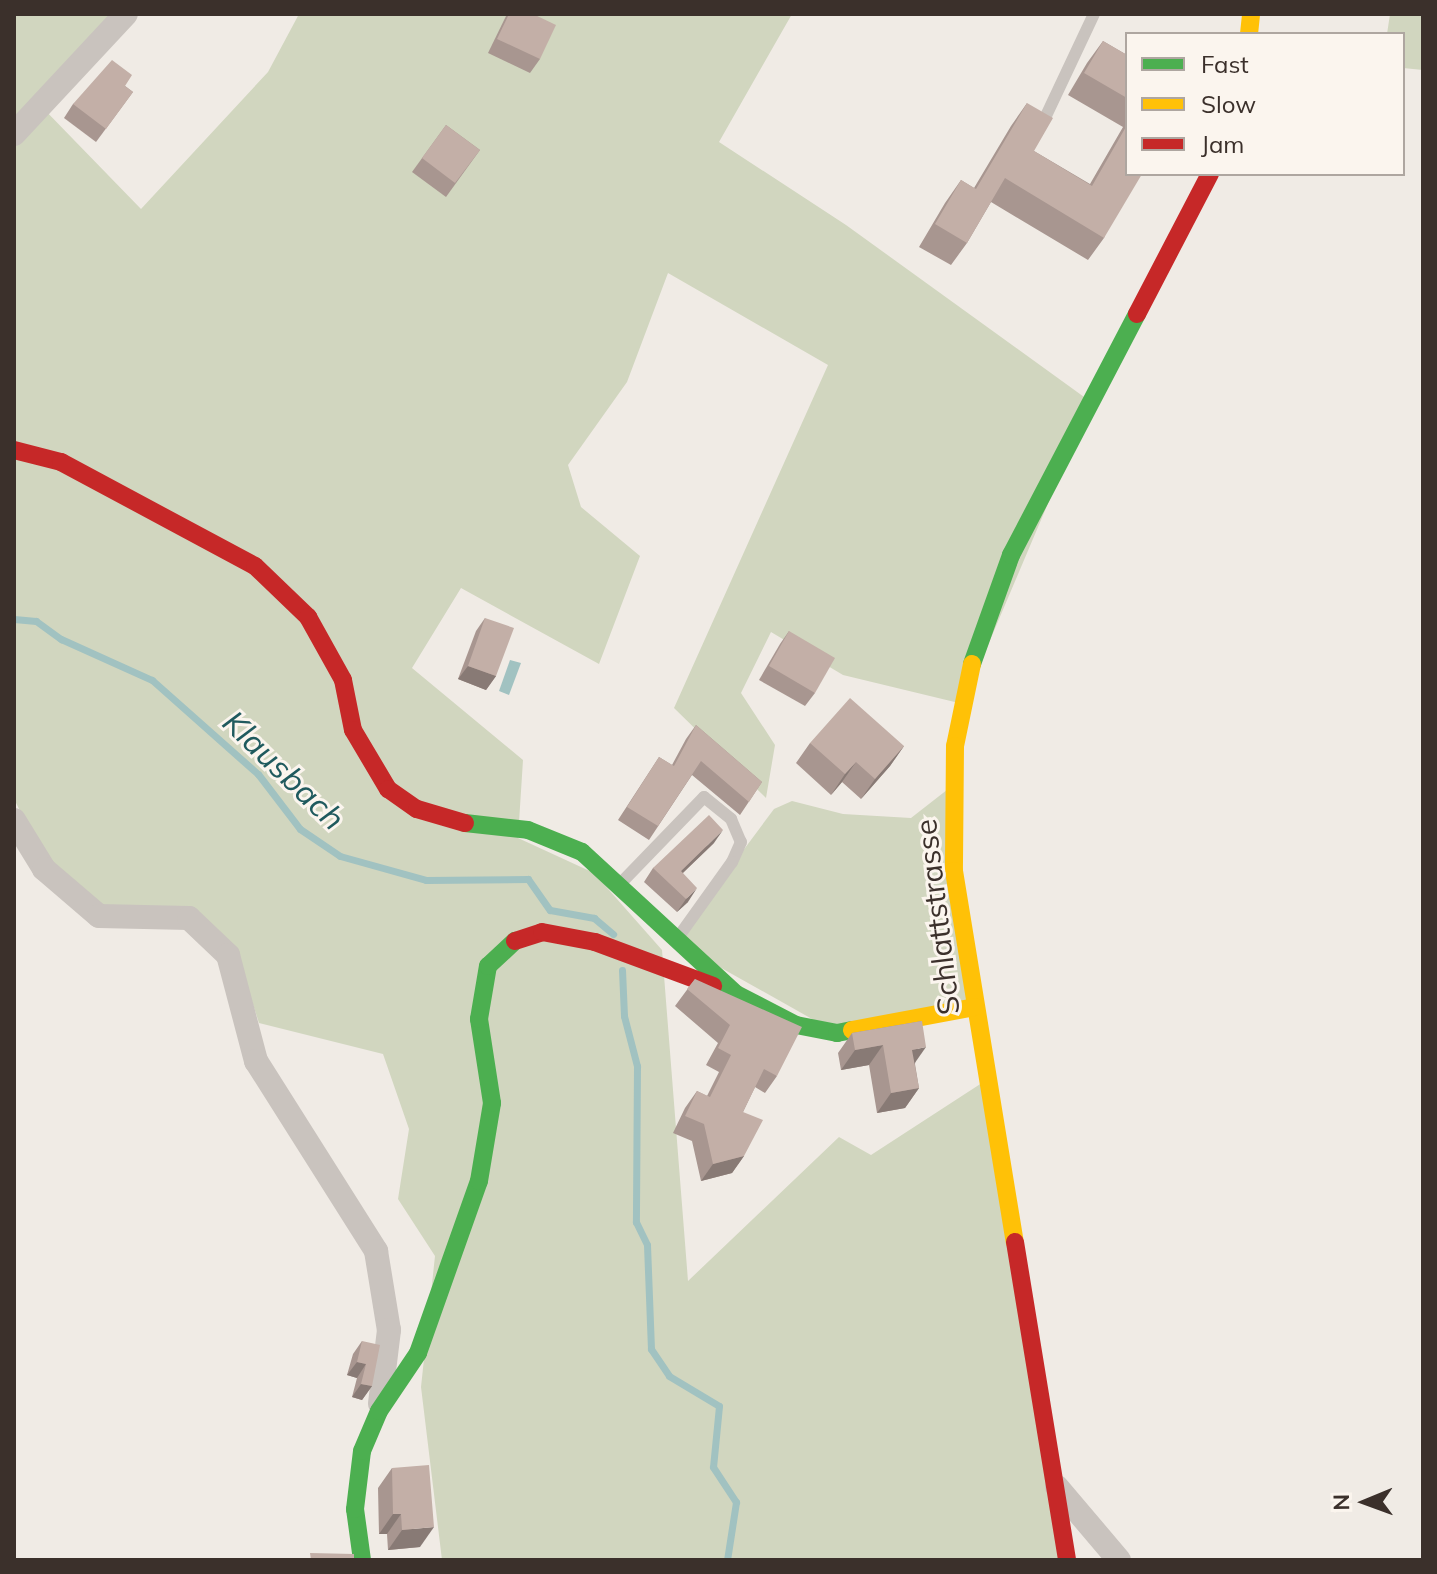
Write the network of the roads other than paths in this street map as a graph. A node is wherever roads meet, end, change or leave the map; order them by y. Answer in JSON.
{"nodes":[{"id":1,"x":126,"y":14,"type":"edge"},
{"id":2,"x":1094,"y":14,"type":"edge"},
{"id":3,"x":1045,"y":118,"type":"edge"},
{"id":4,"x":14,"y":134,"type":"edge"},
{"id":5,"x":1209,"y":176,"type":"edge"},
{"id":6,"x":14,"y":450,"type":"edge"},
{"id":7,"x":14,"y":820,"type":"edge"},
{"id":8,"x":617,"y":886,"type":"junction"},
{"id":9,"x":675,"y":942,"type":"junction"},
{"id":10,"x":736,"y":994,"type":"junction"},
{"id":11,"x":975,"y":1007,"type":"junction"},
{"id":12,"x":379,"y":1411,"type":"junction"},
{"id":13,"x":1057,"y":1487,"type":"junction"},
{"id":14,"x":362,"y":1560,"type":"edge"},
{"id":15,"x":1067,"y":1560,"type":"edge"},
{"id":16,"x":1119,"y":1560,"type":"edge"}],
"edges":[{"from":1,"to":4,"type":"street"},
{"from":2,"to":3,"type":"lane"},
{"from":5,"to":11,"type":"street","name":"Schlattstrasse"},
{"from":6,"to":8,"type":"street"},
{"from":7,"to":12,"type":"street"},
{"from":8,"to":9,"type":"street"},
{"from":8,"to":9,"type":"lane"},
{"from":9,"to":10,"type":"street"},
{"from":10,"to":11,"type":"street"},
{"from":10,"to":12,"type":"street"},
{"from":11,"to":13,"type":"street","name":"Schlattstrasse"},
{"from":12,"to":14,"type":"street"},
{"from":13,"to":15,"type":"street","name":"Schlattstrasse"},
{"from":13,"to":16,"type":"street"}]}
